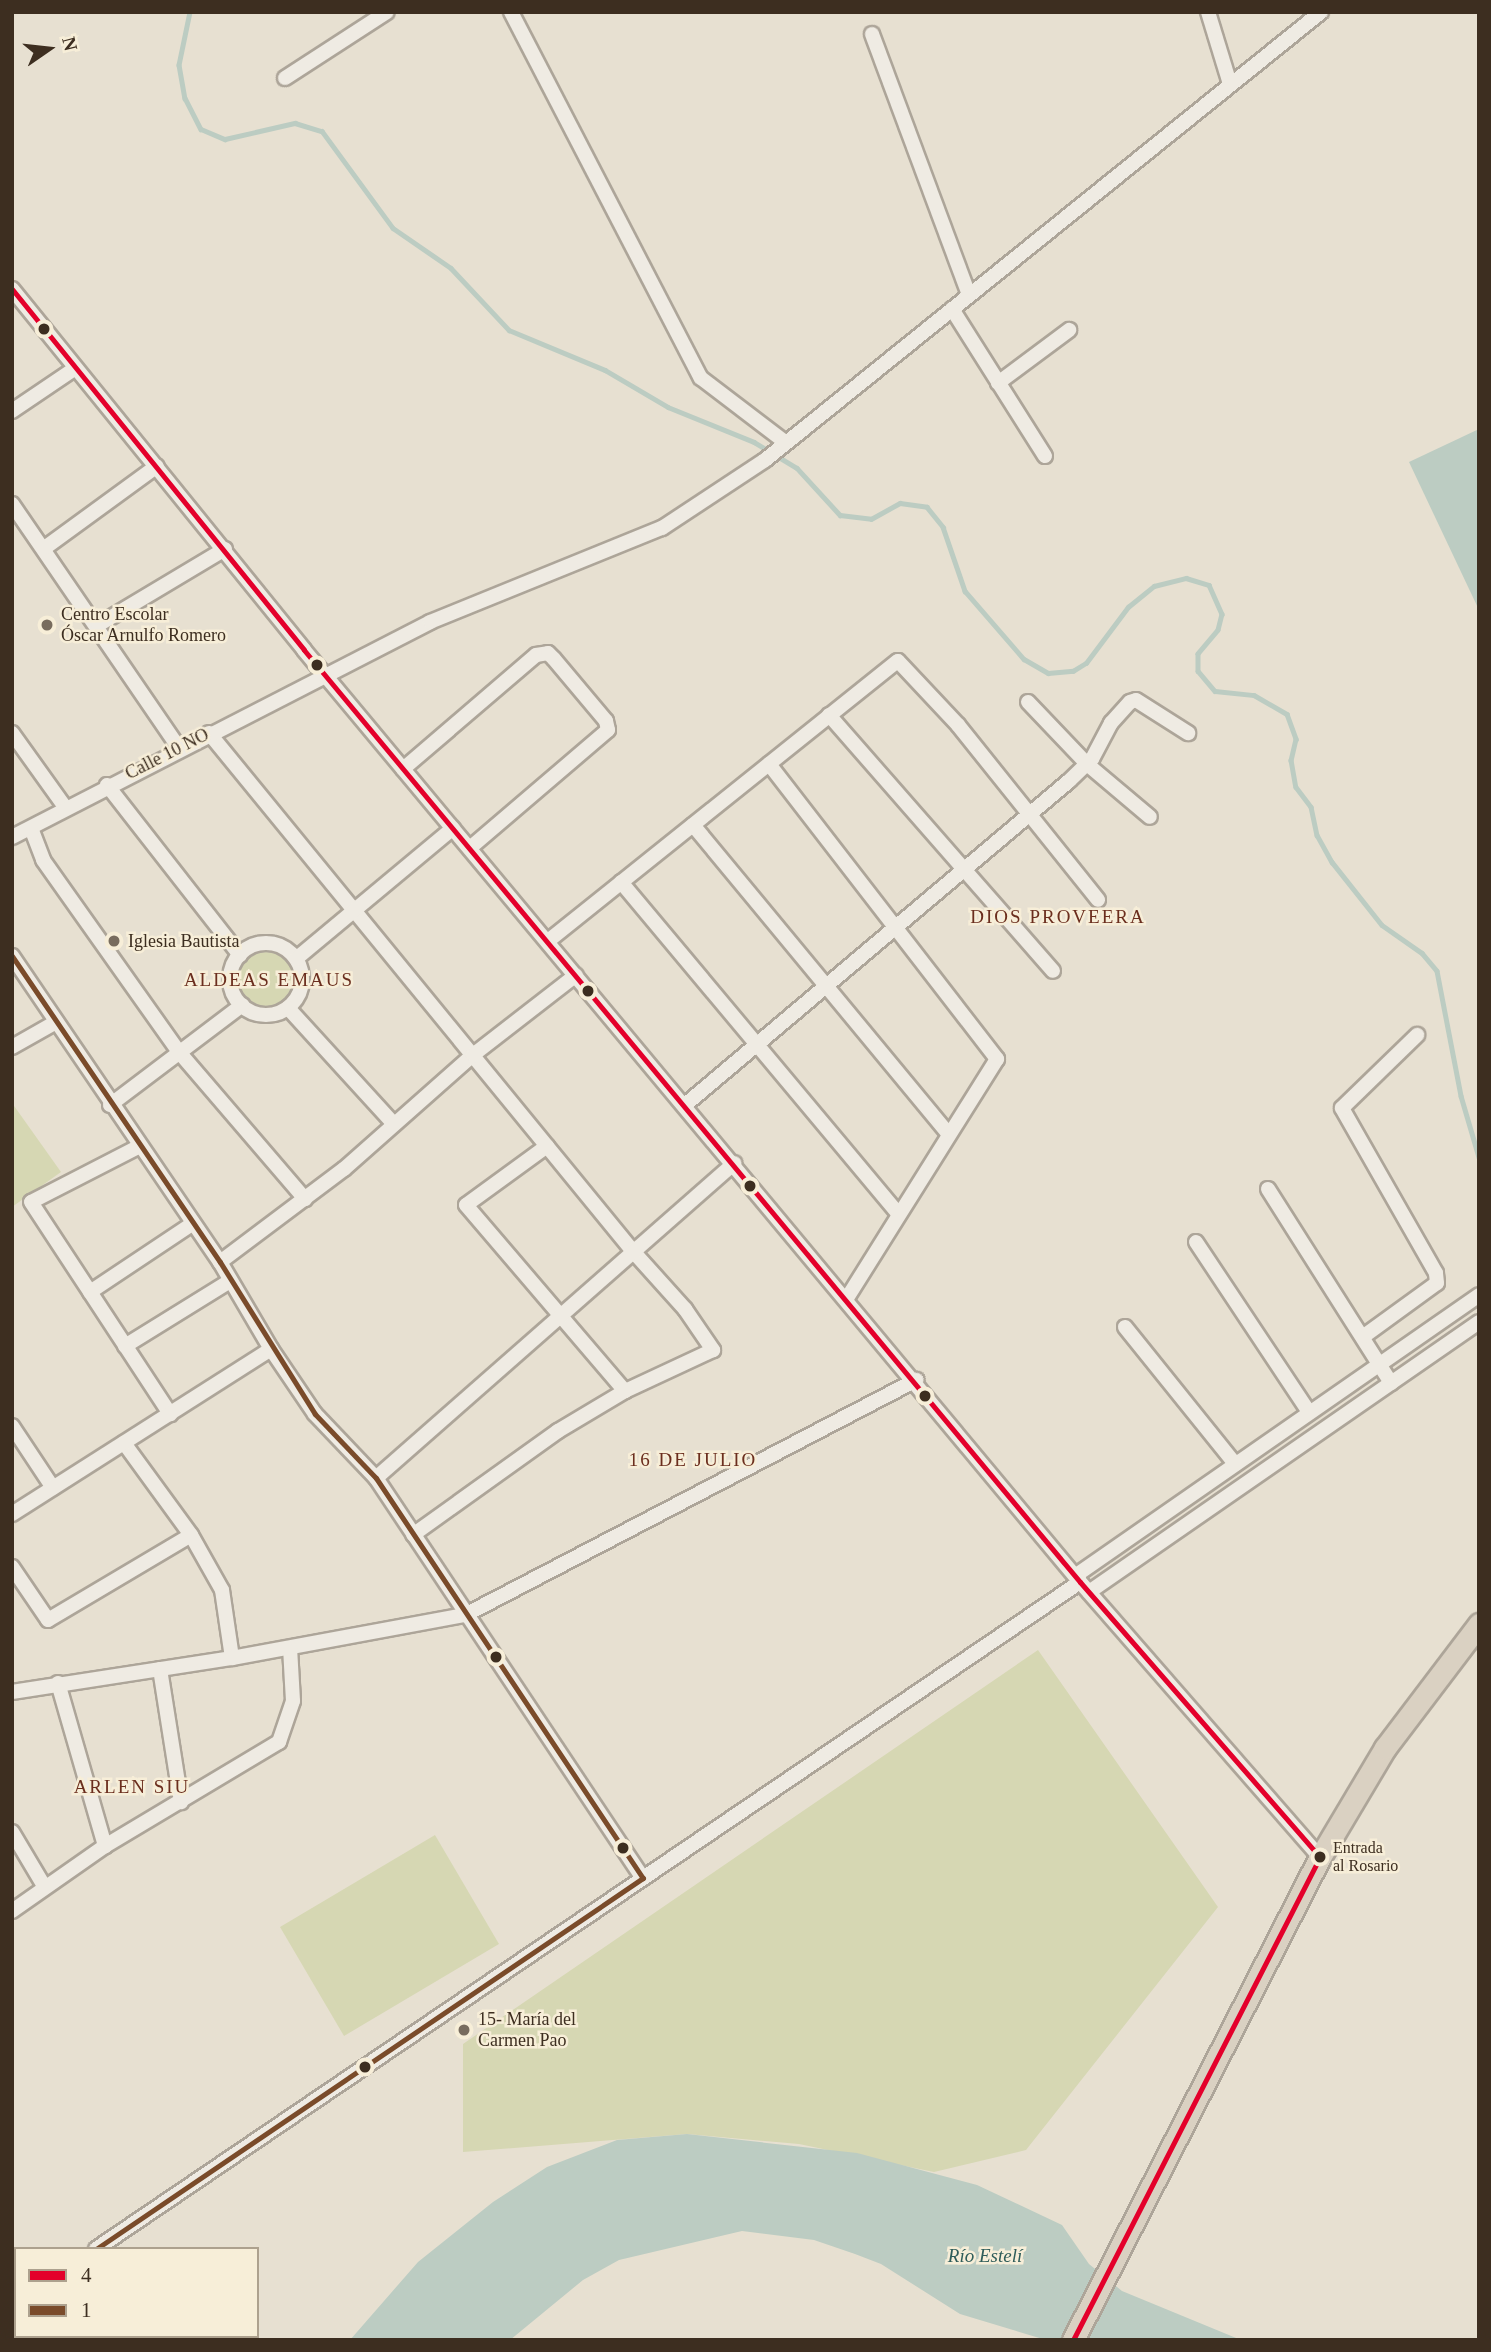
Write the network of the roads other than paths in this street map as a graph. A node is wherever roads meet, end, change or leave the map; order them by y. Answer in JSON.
{"nodes":[{"id":1,"x":387,"y":12,"type":"edge"},
{"id":2,"x":511,"y":12,"type":"edge"},
{"id":3,"x":1208,"y":12,"type":"edge"},
{"id":4,"x":1321,"y":12,"type":"edge"},
{"id":5,"x":1302,"y":19,"type":"edge"},
{"id":6,"x":872,"y":34,"type":"dead end"},
{"id":7,"x":285,"y":78,"type":"dead end"},
{"id":8,"x":1230,"y":84,"type":"junction"},
{"id":9,"x":12,"y":289,"type":"edge"},
{"id":10,"x":969,"y":295,"type":"junction"},
{"id":11,"x":951,"y":309,"type":"junction"},
{"id":12,"x":1069,"y":330,"type":"dead end"},
{"id":13,"x":74,"y":369,"type":"junction"},
{"id":14,"x":998,"y":383,"type":"junction"},
{"id":15,"x":12,"y":411,"type":"edge"},
{"id":16,"x":782,"y":445,"type":"junction"},
{"id":17,"x":1045,"y":456,"type":"dead end"},
{"id":18,"x":157,"y":466,"type":"junction"},
{"id":19,"x":14,"y":509,"type":"edge"},
{"id":20,"x":46,"y":547,"type":"junction"},
{"id":21,"x":225,"y":549,"type":"junction"},
{"id":22,"x":98,"y":625,"type":"junction"},
{"id":23,"x":323,"y":673,"type":"junction"},
{"id":24,"x":1028,"y":702,"type":"dead end"},
{"id":25,"x":829,"y":715,"type":"junction"},
{"id":26,"x":12,"y":733,"type":"edge"},
{"id":27,"x":209,"y":733,"type":"junction"},
{"id":28,"x":1188,"y":733,"type":"dead end"},
{"id":29,"x":179,"y":748,"type":"junction"},
{"id":30,"x":769,"y":764,"type":"junction"},
{"id":31,"x":1087,"y":764,"type":"junction"},
{"id":32,"x":403,"y":769,"type":"junction"},
{"id":33,"x":107,"y":785,"type":"junction"},
{"id":34,"x":65,"y":807,"type":"junction"},
{"id":35,"x":1032,"y":814,"type":"junction"},
{"id":36,"x":1150,"y":817,"type":"dead end"},
{"id":37,"x":693,"y":825,"type":"junction"},
{"id":38,"x":31,"y":828,"type":"junction"},
{"id":39,"x":453,"y":828,"type":"junction"},
{"id":40,"x":12,"y":836,"type":"edge"},
{"id":41,"x":470,"y":848,"type":"junction"},
{"id":42,"x":962,"y":872,"type":"junction"},
{"id":43,"x":621,"y":882,"type":"junction"},
{"id":44,"x":1098,"y":900,"type":"dead end"},
{"id":45,"x":353,"y":908,"type":"junction"},
{"id":46,"x":896,"y":927,"type":"junction"},
{"id":47,"x":548,"y":941,"type":"junction"},
{"id":48,"x":240,"y":955,"type":"junction"},
{"id":49,"x":296,"y":960,"type":"junction"},
{"id":50,"x":15,"y":965,"type":"edge"},
{"id":51,"x":1053,"y":971,"type":"dead end"},
{"id":52,"x":576,"y":975,"type":"junction"},
{"id":53,"x":827,"y":986,"type":"junction"},
{"id":54,"x":242,"y":1006,"type":"junction"},
{"id":55,"x":288,"y":1008,"type":"junction"},
{"id":56,"x":56,"y":1023,"type":"junction"},
{"id":57,"x":1417,"y":1035,"type":"dead end"},
{"id":58,"x":758,"y":1044,"type":"junction"},
{"id":59,"x":12,"y":1046,"type":"edge"},
{"id":60,"x":179,"y":1052,"type":"junction"},
{"id":61,"x":473,"y":1055,"type":"junction"},
{"id":62,"x":110,"y":1105,"type":"junction"},
{"id":63,"x":685,"y":1105,"type":"junction"},
{"id":64,"x":394,"y":1125,"type":"junction"},
{"id":65,"x":949,"y":1134,"type":"junction"},
{"id":66,"x":547,"y":1146,"type":"junction"},
{"id":67,"x":138,"y":1147,"type":"junction"},
{"id":68,"x":734,"y":1163,"type":"junction"},
{"id":69,"x":1268,"y":1189,"type":"dead end"},
{"id":70,"x":305,"y":1199,"type":"junction"},
{"id":71,"x":899,"y":1214,"type":"junction"},
{"id":72,"x":192,"y":1224,"type":"junction"},
{"id":73,"x":1196,"y":1242,"type":"dead end"},
{"id":74,"x":631,"y":1249,"type":"junction"},
{"id":75,"x":220,"y":1262,"type":"junction"},
{"id":76,"x":230,"y":1281,"type":"junction"},
{"id":77,"x":90,"y":1292,"type":"junction"},
{"id":78,"x":1479,"y":1295,"type":"edge"},
{"id":79,"x":847,"y":1298,"type":"junction"},
{"id":80,"x":558,"y":1315,"type":"junction"},
{"id":81,"x":1479,"y":1322,"type":"edge"},
{"id":82,"x":1125,"y":1326,"type":"dead end"},
{"id":83,"x":1364,"y":1336,"type":"junction"},
{"id":84,"x":125,"y":1346,"type":"junction"},
{"id":85,"x":271,"y":1349,"type":"junction"},
{"id":86,"x":1379,"y":1361,"type":"junction"},
{"id":87,"x":916,"y":1380,"type":"junction"},
{"id":88,"x":1391,"y":1383,"type":"junction"},
{"id":89,"x":625,"y":1391,"type":"junction"},
{"id":90,"x":1309,"y":1412,"type":"junction"},
{"id":91,"x":170,"y":1414,"type":"junction"},
{"id":92,"x":12,"y":1426,"type":"edge"},
{"id":93,"x":124,"y":1443,"type":"junction"},
{"id":94,"x":1235,"y":1464,"type":"junction"},
{"id":95,"x":376,"y":1478,"type":"junction"},
{"id":96,"x":53,"y":1488,"type":"junction"},
{"id":97,"x":12,"y":1514,"type":"edge"},
{"id":98,"x":191,"y":1535,"type":"junction"},
{"id":99,"x":413,"y":1535,"type":"junction"},
{"id":100,"x":12,"y":1567,"type":"edge"},
{"id":101,"x":1082,"y":1583,"type":"junction"},
{"id":102,"x":465,"y":1615,"type":"junction"},
{"id":103,"x":1479,"y":1624,"type":"edge"},
{"id":104,"x":290,"y":1648,"type":"junction"},
{"id":105,"x":232,"y":1658,"type":"junction"},
{"id":106,"x":160,"y":1669,"type":"junction"},
{"id":107,"x":58,"y":1683,"type":"junction"},
{"id":108,"x":12,"y":1692,"type":"edge"},
{"id":109,"x":181,"y":1802,"type":"junction"},
{"id":110,"x":12,"y":1832,"type":"edge"},
{"id":111,"x":105,"y":1846,"type":"junction"},
{"id":112,"x":1320,"y":1857,"type":"junction"},
{"id":113,"x":643,"y":1878,"type":"junction"},
{"id":114,"x":44,"y":1886,"type":"junction"},
{"id":115,"x":12,"y":1911,"type":"edge"},
{"id":116,"x":99,"y":2247,"type":"edge"},
{"id":117,"x":1073,"y":2340,"type":"edge"}],
"edges":[{"from":1,"to":7,"type":"street"},
{"from":2,"to":16,"type":"street"},
{"from":3,"to":8,"type":"street"},
{"from":4,"to":5,"type":"street","name":"Calle 10 NO"},
{"from":5,"to":8,"type":"street","name":"Calle 10 NO"},
{"from":6,"to":10,"type":"street"},
{"from":8,"to":10,"type":"street","name":"Calle 10 NO"},
{"from":9,"to":13,"type":"street"},
{"from":10,"to":11,"type":"street","name":"Calle 10 NO"},
{"from":11,"to":14,"type":"street"},
{"from":11,"to":16,"type":"street","name":"Calle 10 NO"},
{"from":12,"to":14,"type":"street"},
{"from":13,"to":15,"type":"street"},
{"from":13,"to":18,"type":"street"},
{"from":14,"to":17,"type":"street"},
{"from":16,"to":23,"type":"street","name":"Calle 10 NO"},
{"from":18,"to":20,"type":"street"},
{"from":18,"to":21,"type":"street"},
{"from":19,"to":20,"type":"street"},
{"from":20,"to":22,"type":"street"},
{"from":21,"to":22,"type":"street"},
{"from":21,"to":23,"type":"street"},
{"from":22,"to":29,"type":"street"},
{"from":23,"to":27,"type":"street","name":"Calle 10 NO"},
{"from":23,"to":32,"type":"street"},
{"from":24,"to":31,"type":"street"},
{"from":25,"to":30,"type":"street"},
{"from":25,"to":35,"type":"street"},
{"from":25,"to":42,"type":"street"},
{"from":26,"to":34,"type":"street"},
{"from":27,"to":29,"type":"street","name":"Calle 10 NO"},
{"from":27,"to":45,"type":"street"},
{"from":28,"to":31,"type":"street"},
{"from":29,"to":33,"type":"street","name":"Calle 10 NO"},
{"from":30,"to":37,"type":"street"},
{"from":30,"to":46,"type":"street"},
{"from":31,"to":35,"type":"street"},
{"from":31,"to":36,"type":"street"},
{"from":32,"to":39,"type":"street"},
{"from":32,"to":41,"type":"street"},
{"from":33,"to":34,"type":"street","name":"Calle 10 NO"},
{"from":33,"to":48,"type":"street"},
{"from":34,"to":38,"type":"street","name":"Calle 10 NO"},
{"from":35,"to":42,"type":"street"},
{"from":35,"to":44,"type":"street"},
{"from":37,"to":43,"type":"street"},
{"from":37,"to":53,"type":"street"},
{"from":38,"to":40,"type":"street","name":"Calle 10 NO"},
{"from":38,"to":60,"type":"street"},
{"from":39,"to":41,"type":"street"},
{"from":39,"to":45,"type":"street"},
{"from":41,"to":47,"type":"street"},
{"from":42,"to":46,"type":"street"},
{"from":42,"to":51,"type":"street"},
{"from":43,"to":47,"type":"street"},
{"from":43,"to":58,"type":"street"},
{"from":45,"to":49,"type":"street"},
{"from":45,"to":61,"type":"street"},
{"from":46,"to":53,"type":"street"},
{"from":46,"to":65,"type":"street"},
{"from":47,"to":52,"type":"street"},
{"from":48,"to":49,"type":"street"},
{"from":48,"to":54,"type":"street"},
{"from":49,"to":55,"type":"street"},
{"from":50,"to":56,"type":"street"},
{"from":52,"to":61,"type":"street"},
{"from":52,"to":63,"type":"street"},
{"from":53,"to":58,"type":"street"},
{"from":53,"to":65,"type":"street"},
{"from":54,"to":55,"type":"street"},
{"from":54,"to":60,"type":"street"},
{"from":55,"to":64,"type":"street"},
{"from":56,"to":59,"type":"street"},
{"from":56,"to":62,"type":"street"},
{"from":57,"to":83,"type":"street"},
{"from":58,"to":63,"type":"street"},
{"from":58,"to":71,"type":"street"},
{"from":60,"to":62,"type":"street"},
{"from":60,"to":70,"type":"street"},
{"from":61,"to":64,"type":"street"},
{"from":61,"to":66,"type":"street"},
{"from":62,"to":67,"type":"street"},
{"from":63,"to":68,"type":"street"},
{"from":64,"to":70,"type":"street"},
{"from":65,"to":71,"type":"street"},
{"from":66,"to":74,"type":"street"},
{"from":66,"to":80,"type":"street"},
{"from":67,"to":72,"type":"street"},
{"from":67,"to":77,"type":"street"},
{"from":68,"to":74,"type":"street"},
{"from":68,"to":79,"type":"street"},
{"from":69,"to":83,"type":"street"},
{"from":70,"to":75,"type":"street"},
{"from":71,"to":79,"type":"street"},
{"from":72,"to":75,"type":"street"},
{"from":72,"to":77,"type":"street"},
{"from":73,"to":90,"type":"street"},
{"from":74,"to":80,"type":"street"},
{"from":74,"to":89,"type":"street"},
{"from":75,"to":76,"type":"street"},
{"from":76,"to":84,"type":"street"},
{"from":76,"to":85,"type":"street"},
{"from":77,"to":84,"type":"street"},
{"from":78,"to":86,"type":"street"},
{"from":79,"to":87,"type":"street"},
{"from":80,"to":89,"type":"street"},
{"from":80,"to":95,"type":"street"},
{"from":81,"to":88,"type":"street"},
{"from":82,"to":94,"type":"street"},
{"from":83,"to":86,"type":"street"},
{"from":84,"to":91,"type":"street"},
{"from":85,"to":91,"type":"street"},
{"from":85,"to":95,"type":"street"},
{"from":86,"to":88,"type":"street"},
{"from":86,"to":90,"type":"street"},
{"from":87,"to":101,"type":"street"},
{"from":87,"to":102,"type":"street"},
{"from":88,"to":101,"type":"street"},
{"from":89,"to":99,"type":"street"},
{"from":90,"to":94,"type":"street"},
{"from":91,"to":93,"type":"street"},
{"from":92,"to":96,"type":"street"},
{"from":93,"to":96,"type":"street"},
{"from":93,"to":98,"type":"street"},
{"from":94,"to":101,"type":"street"},
{"from":95,"to":99,"type":"street"},
{"from":96,"to":97,"type":"street"},
{"from":98,"to":100,"type":"street"},
{"from":98,"to":105,"type":"street"},
{"from":99,"to":102,"type":"street"},
{"from":101,"to":112,"type":"street"},
{"from":101,"to":113,"type":"street"},
{"from":102,"to":104,"type":"street"},
{"from":102,"to":113,"type":"street"},
{"from":103,"to":112,"type":"highway"},
{"from":104,"to":105,"type":"street"},
{"from":104,"to":109,"type":"street"},
{"from":105,"to":106,"type":"street"},
{"from":106,"to":107,"type":"street"},
{"from":106,"to":109,"type":"street"},
{"from":107,"to":108,"type":"street"},
{"from":107,"to":111,"type":"street"},
{"from":109,"to":111,"type":"street"},
{"from":110,"to":114,"type":"street"},
{"from":111,"to":114,"type":"street"},
{"from":112,"to":117,"type":"highway"},
{"from":113,"to":116,"type":"street"},
{"from":114,"to":115,"type":"street"}]}
